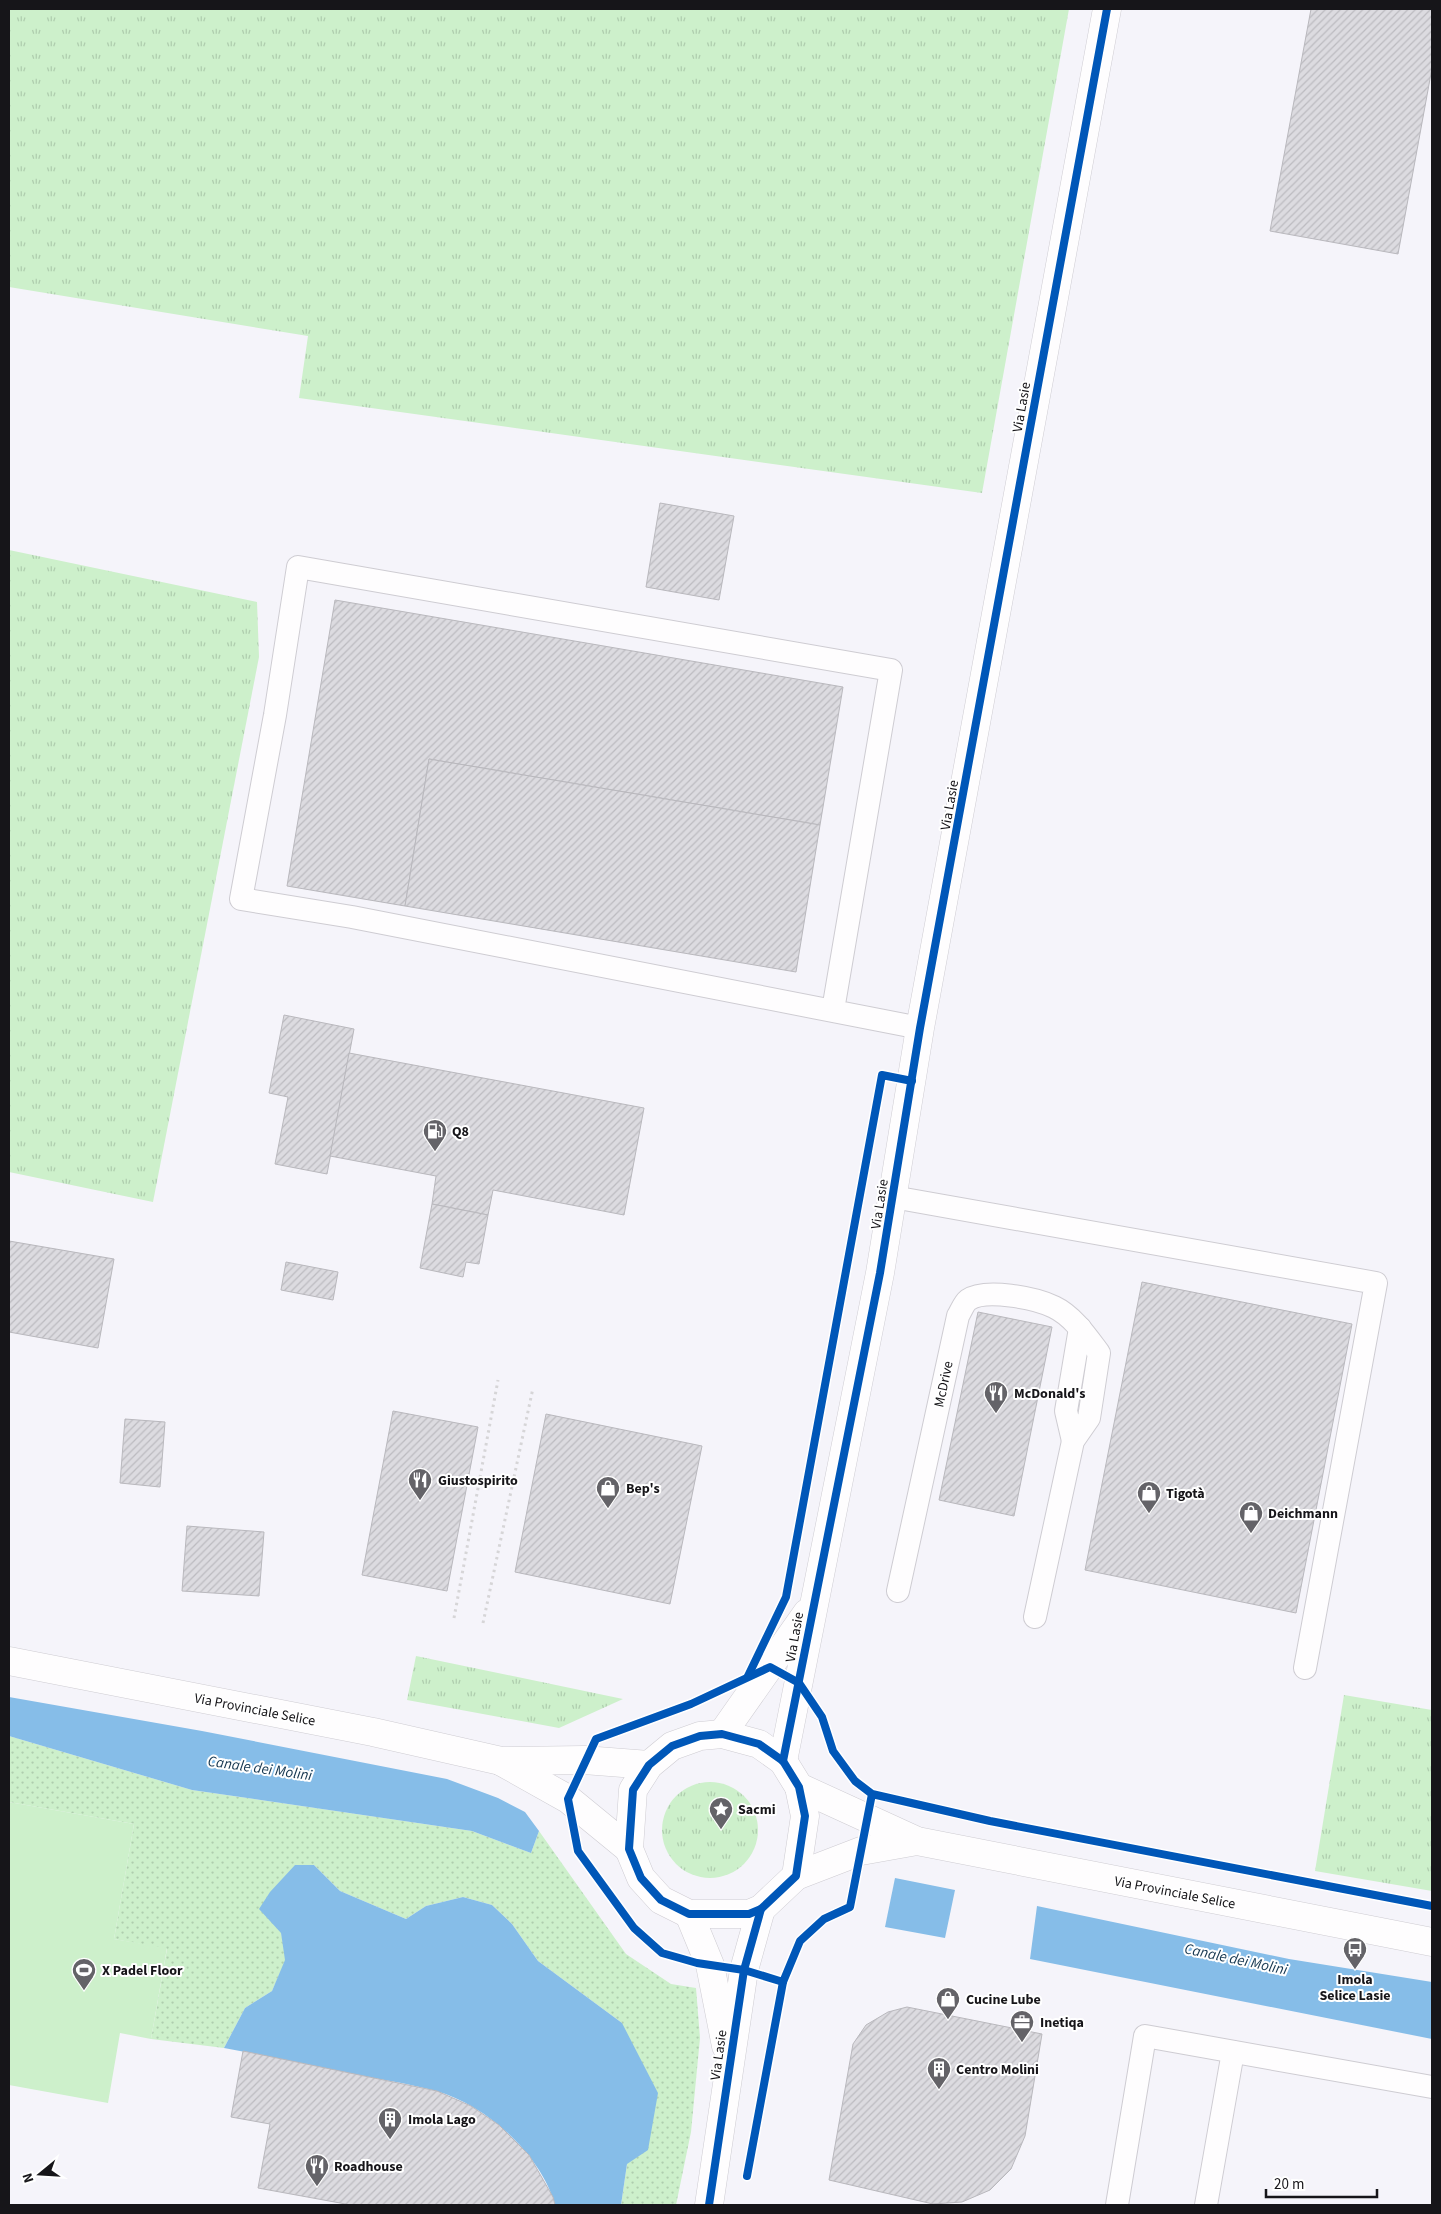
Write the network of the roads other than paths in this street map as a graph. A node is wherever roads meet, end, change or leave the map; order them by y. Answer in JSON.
{"nodes":[{"id":1,"x":1106,"y":9,"type":"edge"},
{"id":2,"x":833,"y":1010,"type":"junction"},
{"id":3,"x":920,"y":1028,"type":"junction"},
{"id":4,"x":892,"y":1197,"type":"junction"},
{"id":5,"x":898,"y":1591,"type":"dead end"},
{"id":6,"x":812,"y":1605,"type":"junction"},
{"id":7,"x":1035,"y":1617,"type":"dead end"},
{"id":8,"x":9,"y":1661,"type":"edge"},
{"id":9,"x":1305,"y":1668,"type":"dead end"},
{"id":10,"x":722,"y":1734,"type":"junction"},
{"id":11,"x":501,"y":1761,"type":"junction"},
{"id":12,"x":783,"y":1761,"type":"junction"},
{"id":13,"x":649,"y":1765,"type":"junction"},
{"id":14,"x":799,"y":1787,"type":"junction"},
{"id":15,"x":917,"y":1841,"type":"junction"},
{"id":16,"x":629,"y":1849,"type":"junction"},
{"id":17,"x":796,"y":1876,"type":"junction"},
{"id":18,"x":761,"y":1909,"type":"junction"},
{"id":19,"x":689,"y":1914,"type":"junction"},
{"id":20,"x":1432,"y":1942,"type":"edge"},
{"id":21,"x":1233,"y":2052,"type":"junction"},
{"id":22,"x":729,"y":2065,"type":"junction"},
{"id":23,"x":1432,"y":2088,"type":"edge"},
{"id":24,"x":709,"y":2205,"type":"edge"},
{"id":25,"x":1117,"y":2205,"type":"edge"},
{"id":26,"x":1206,"y":2205,"type":"edge"}],
"edges":[{"from":1,"to":3,"type":"street","name":"Via Lasie"},
{"from":2,"to":2,"type":"lane"},
{"from":2,"to":3,"type":"lane"},
{"from":3,"to":4,"type":"street","name":"Via Lasie"},
{"from":4,"to":6,"type":"street","name":"Via Lasie"},
{"from":4,"to":9,"type":"lane"},
{"from":5,"to":7,"type":"lane","name":"McDrive"},
{"from":6,"to":10,"type":"street","name":"Via Lasie"},
{"from":6,"to":12,"type":"street","name":"Via Lasie"},
{"from":8,"to":11,"type":"street","name":"Via Provinciale Selice"},
{"from":10,"to":12,"type":"street","name":"Via Provinciale Selice"},
{"from":10,"to":13,"type":"street","name":"Via Provinciale Selice"},
{"from":11,"to":13,"type":"street","name":"Via Provinciale Selice"},
{"from":11,"to":16,"type":"street","name":"Via Provinciale Selice"},
{"from":12,"to":14,"type":"street","name":"Via Provinciale Selice"},
{"from":13,"to":16,"type":"street","name":"Via Provinciale Selice"},
{"from":14,"to":15,"type":"street","name":"Via Provinciale Selice"},
{"from":14,"to":17,"type":"street","name":"Via Provinciale Selice"},
{"from":15,"to":17,"type":"street","name":"Via Provinciale Selice"},
{"from":15,"to":20,"type":"street","name":"Via Provinciale Selice"},
{"from":16,"to":19,"type":"street","name":"Via Provinciale Selice"},
{"from":17,"to":18,"type":"street","name":"Via Provinciale Selice"},
{"from":18,"to":19,"type":"street","name":"Via Provinciale Selice"},
{"from":18,"to":22,"type":"street","name":"Via Lasie"},
{"from":19,"to":22,"type":"street","name":"Via Lasie"},
{"from":21,"to":23,"type":"lane"},
{"from":21,"to":25,"type":"lane"},
{"from":21,"to":26,"type":"lane"},
{"from":22,"to":24,"type":"street","name":"Via Lasie"}]}
